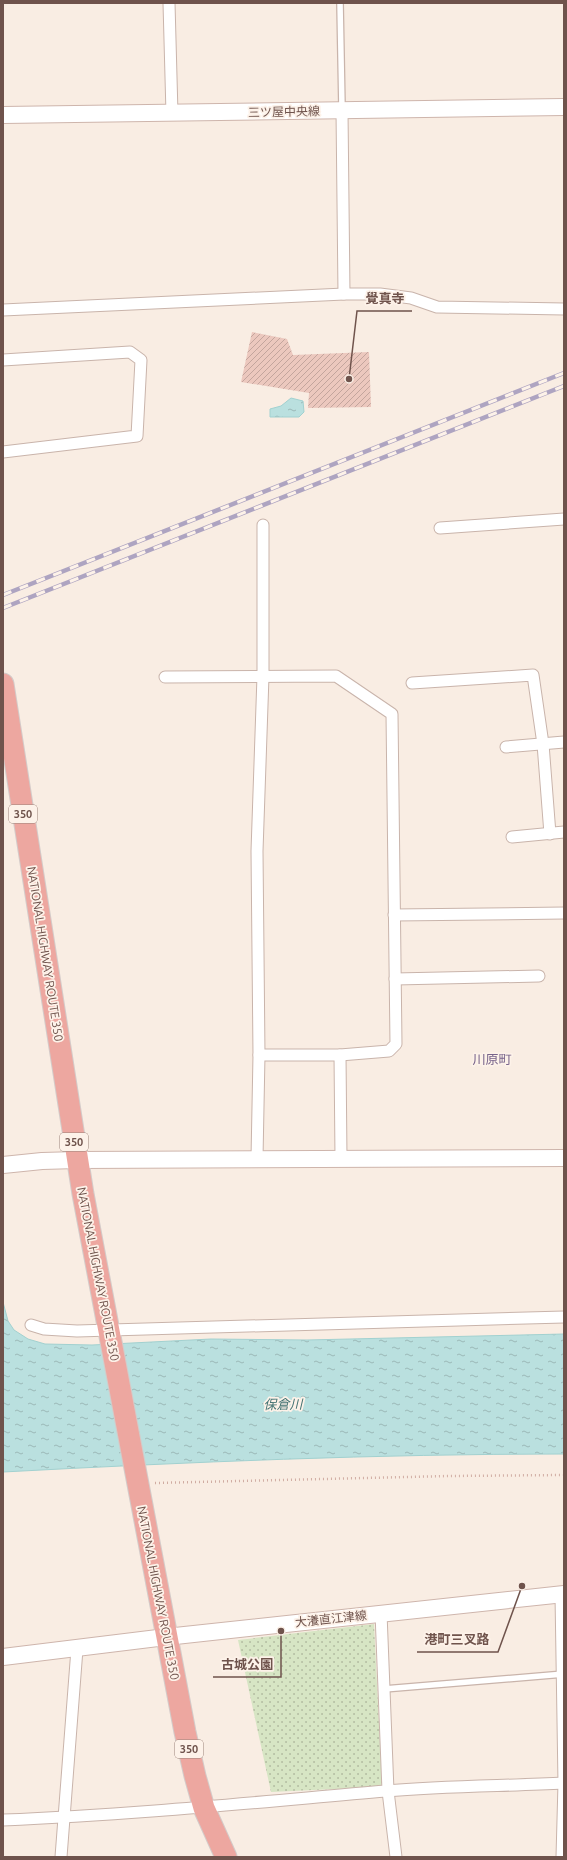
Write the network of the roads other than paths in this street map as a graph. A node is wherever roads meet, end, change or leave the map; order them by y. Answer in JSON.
{"nodes":[{"id":1,"x":169,"y":3,"type":"edge"},
{"id":2,"x":340,"y":3,"type":"edge"},
{"id":3,"x":564,"y":107,"type":"edge"},
{"id":4,"x":342,"y":111,"type":"junction"},
{"id":5,"x":172,"y":114,"type":"junction"},
{"id":6,"x":3,"y":115,"type":"edge"},
{"id":7,"x":344,"y":294,"type":"junction"},
{"id":8,"x":564,"y":309,"type":"edge"},
{"id":9,"x":3,"y":310,"type":"edge"},
{"id":10,"x":3,"y":360,"type":"edge"},
{"id":11,"x":3,"y":452,"type":"edge"},
{"id":12,"x":564,"y":519,"type":"edge"},
{"id":13,"x":263,"y":525,"type":"dead end"},
{"id":14,"x":440,"y":528,"type":"dead end"},
{"id":15,"x":263,"y":676,"type":"junction"},
{"id":16,"x":164,"y":677,"type":"dead end"},
{"id":17,"x":412,"y":683,"type":"dead end"},
{"id":18,"x":3,"y":684,"type":"edge"},
{"id":19,"x":564,"y":742,"type":"edge"},
{"id":20,"x":543,"y":744,"type":"junction"},
{"id":21,"x":506,"y":747,"type":"dead end"},
{"id":22,"x":564,"y":832,"type":"edge"},
{"id":23,"x":550,"y":834,"type":"junction"},
{"id":24,"x":512,"y":837,"type":"dead end"},
{"id":25,"x":564,"y":913,"type":"edge"},
{"id":26,"x":394,"y":915,"type":"junction"},
{"id":27,"x":539,"y":976,"type":"dead end"},
{"id":28,"x":395,"y":979,"type":"junction"},
{"id":29,"x":340,"y":1055,"type":"junction"},
{"id":30,"x":259,"y":1056,"type":"junction"},
{"id":31,"x":257,"y":1158,"type":"junction"},
{"id":32,"x":341,"y":1158,"type":"junction"},
{"id":33,"x":564,"y":1158,"type":"edge"},
{"id":34,"x":77,"y":1160,"type":"junction"},
{"id":35,"x":3,"y":1165,"type":"edge"},
{"id":36,"x":564,"y":1317,"type":"edge"},
{"id":37,"x":31,"y":1325,"type":"dead end"},
{"id":38,"x":110,"y":1334,"type":"junction"},
{"id":39,"x":563,"y":1594,"type":"edge"},
{"id":40,"x":381,"y":1613,"type":"junction"},
{"id":41,"x":166,"y":1637,"type":"junction"},
{"id":42,"x":77,"y":1648,"type":"junction"},
{"id":43,"x":3,"y":1657,"type":"edge"},
{"id":44,"x":563,"y":1674,"type":"edge"},
{"id":45,"x":384,"y":1689,"type":"junction"},
{"id":46,"x":564,"y":1783,"type":"edge"},
{"id":47,"x":388,"y":1791,"type":"junction"},
{"id":48,"x":204,"y":1808,"type":"junction"},
{"id":49,"x":64,"y":1818,"type":"junction"},
{"id":50,"x":3,"y":1820,"type":"edge"},
{"id":51,"x":60,"y":1857,"type":"edge"},
{"id":52,"x":226,"y":1857,"type":"edge"},
{"id":53,"x":396,"y":1857,"type":"edge"},
{"id":54,"x":562,"y":1857,"type":"edge"}],
"edges":[{"from":1,"to":5,"type":"street"},
{"from":2,"to":4,"type":"lane"},
{"from":3,"to":4,"type":"main road","name":"三ツ屋中央線"},
{"from":4,"to":5,"type":"main road","name":"三ツ屋中央線"},
{"from":4,"to":7,"type":"street"},
{"from":5,"to":6,"type":"main road","name":"三ツ屋中央線"},
{"from":7,"to":8,"type":"street"},
{"from":7,"to":9,"type":"street"},
{"from":10,"to":11,"type":"street"},
{"from":12,"to":14,"type":"street"},
{"from":13,"to":15,"type":"street"},
{"from":15,"to":16,"type":"street"},
{"from":15,"to":26,"type":"street"},
{"from":15,"to":30,"type":"street"},
{"from":17,"to":20,"type":"street"},
{"from":18,"to":34,"type":"highway","name":"NATIONAL HIGHWAY ROUTE 350","number":"350"},
{"from":19,"to":20,"type":"street"},
{"from":20,"to":21,"type":"street"},
{"from":20,"to":23,"type":"street"},
{"from":22,"to":23,"type":"street"},
{"from":23,"to":24,"type":"street"},
{"from":25,"to":26,"type":"street"},
{"from":26,"to":28,"type":"street"},
{"from":27,"to":28,"type":"street"},
{"from":28,"to":29,"type":"street"},
{"from":29,"to":30,"type":"street"},
{"from":29,"to":32,"type":"street"},
{"from":30,"to":31,"type":"street"},
{"from":31,"to":32,"type":"main road"},
{"from":31,"to":34,"type":"main road"},
{"from":32,"to":33,"type":"main road"},
{"from":34,"to":35,"type":"main road"},
{"from":34,"to":38,"type":"highway","name":"NATIONAL HIGHWAY ROUTE 350","number":"350"},
{"from":36,"to":38,"type":"street"},
{"from":37,"to":38,"type":"street"},
{"from":38,"to":41,"type":"highway","name":"NATIONAL HIGHWAY ROUTE 350","number":"350"},
{"from":39,"to":40,"type":"main road","name":"大瀁直江津線"},
{"from":39,"to":44,"type":"street"},
{"from":40,"to":41,"type":"main road","name":"大瀁直江津線"},
{"from":40,"to":45,"type":"street"},
{"from":41,"to":42,"type":"main road","name":"大瀁直江津線"},
{"from":41,"to":48,"type":"highway","name":"NATIONAL HIGHWAY ROUTE 350","number":"350"},
{"from":42,"to":43,"type":"main road","name":"大瀁直江津線"},
{"from":42,"to":49,"type":"street"},
{"from":44,"to":45,"type":"lane"},
{"from":44,"to":46,"type":"street"},
{"from":45,"to":47,"type":"street"},
{"from":46,"to":47,"type":"street"},
{"from":46,"to":54,"type":"street"},
{"from":47,"to":48,"type":"street"},
{"from":47,"to":53,"type":"street"},
{"from":48,"to":49,"type":"street"},
{"from":48,"to":52,"type":"highway","name":"NATIONAL HIGHWAY ROUTE 350","number":"350"},
{"from":49,"to":50,"type":"street"},
{"from":49,"to":51,"type":"street"}]}
